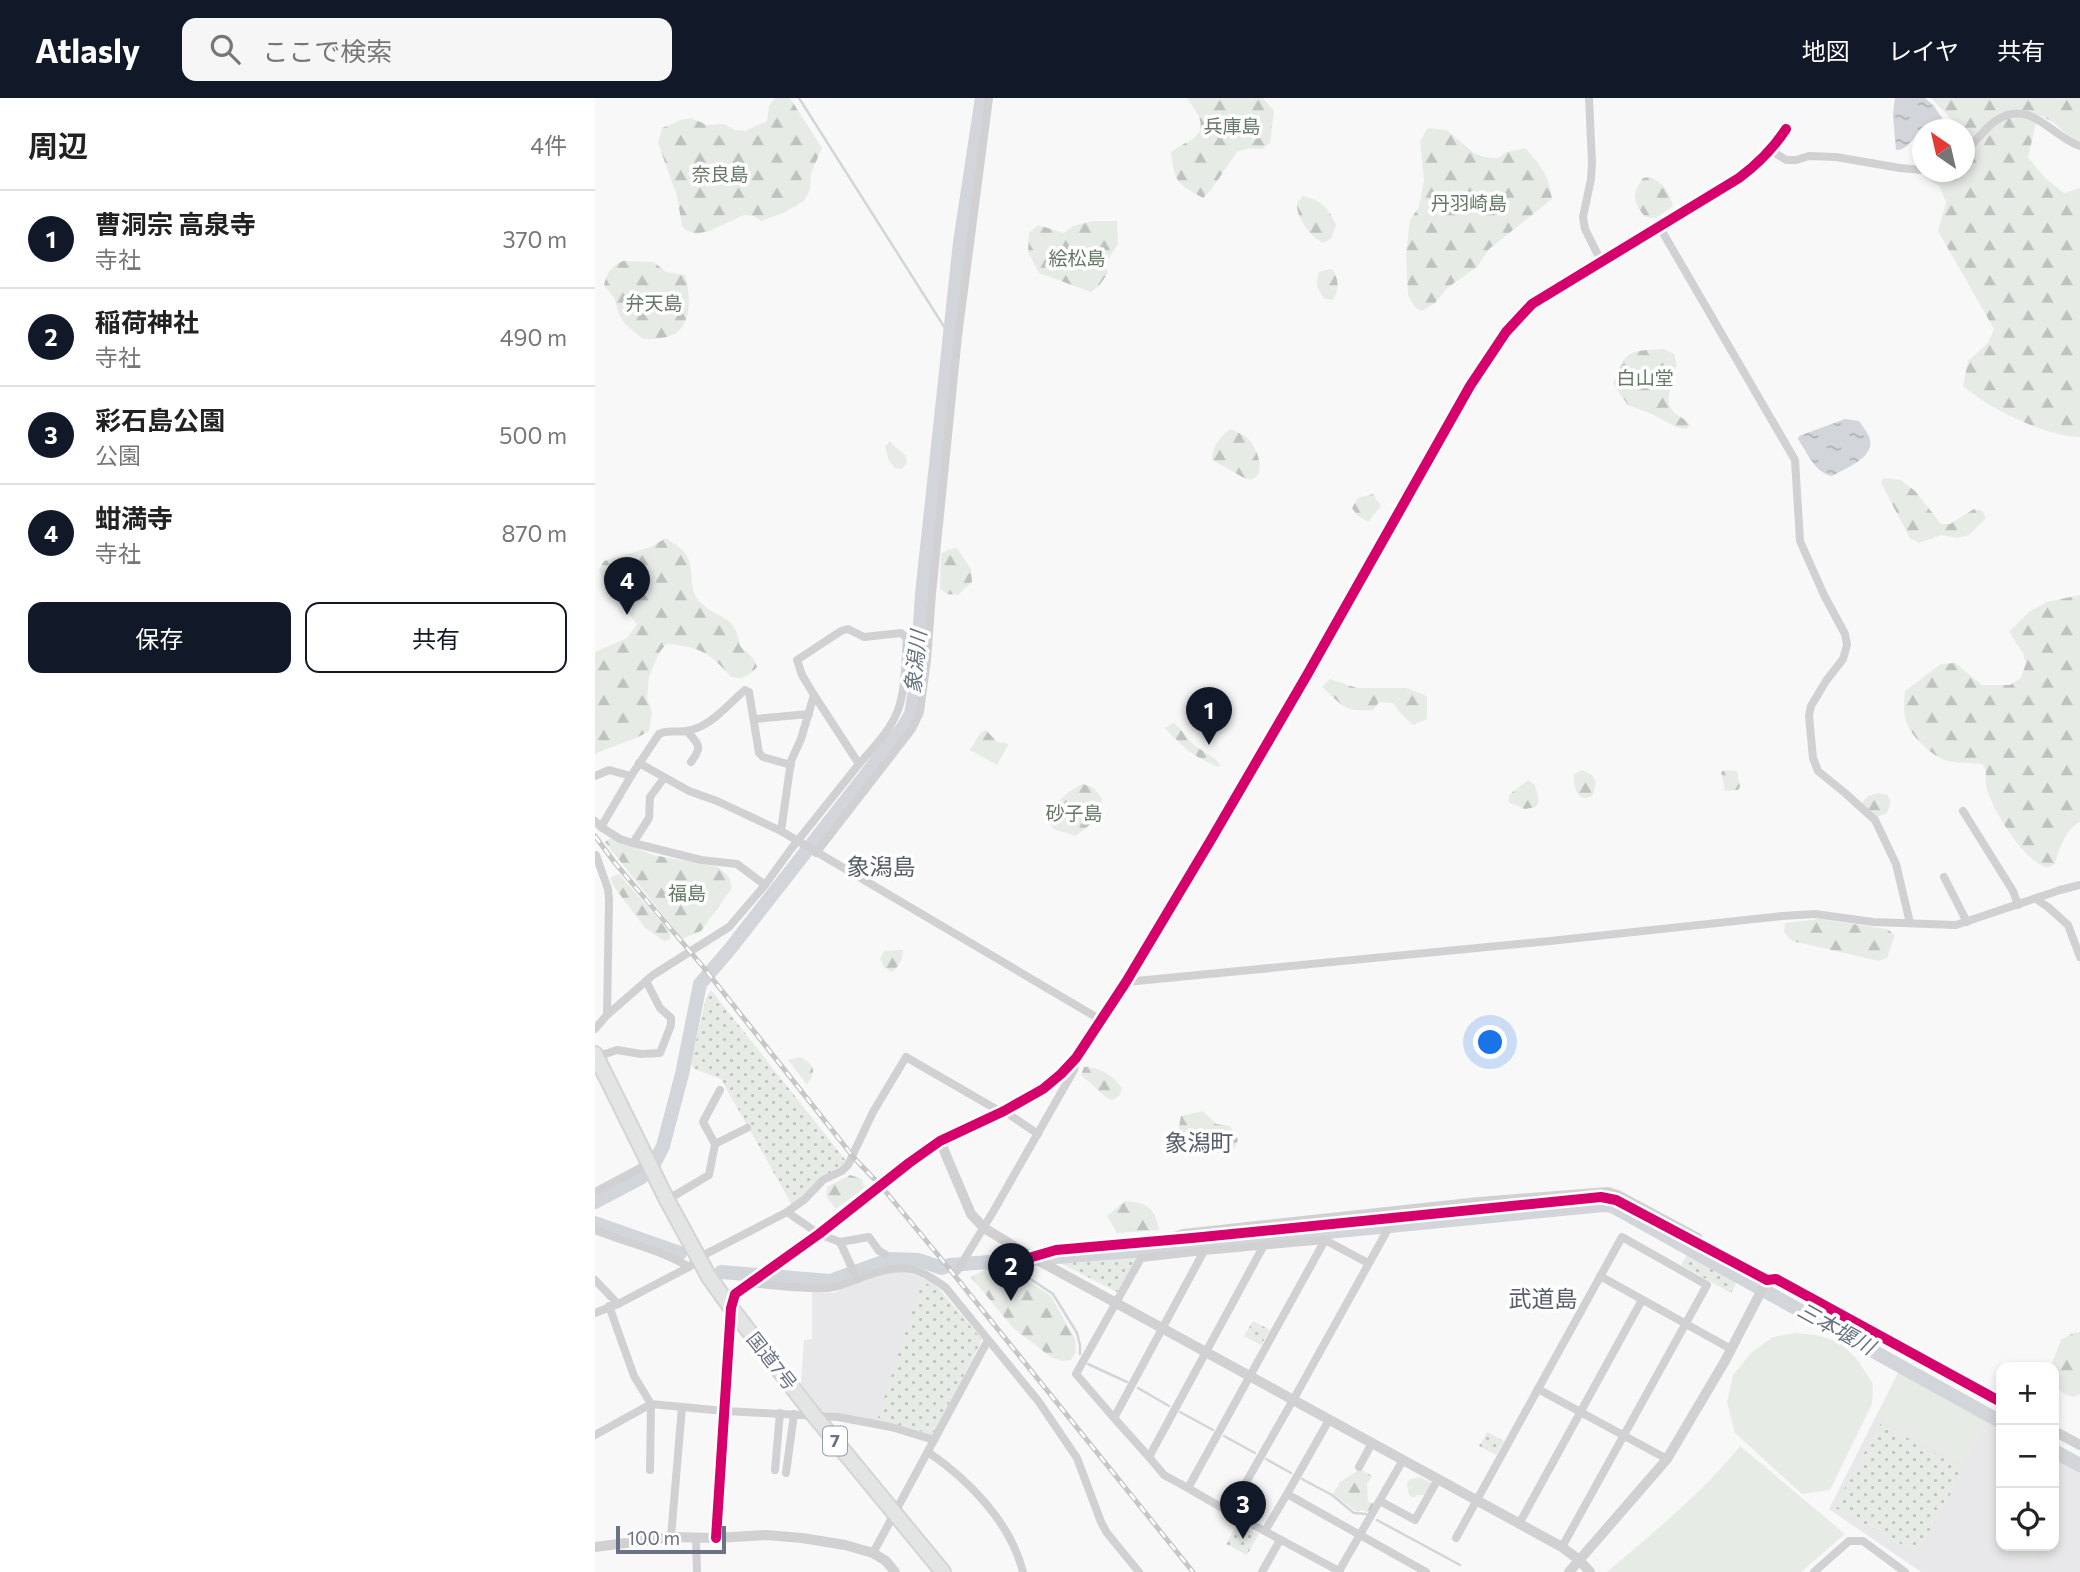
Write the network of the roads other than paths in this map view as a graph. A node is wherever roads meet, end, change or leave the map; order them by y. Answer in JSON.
{"nodes":[{"id":1,"x":989,"y":98,"type":"edge"},
{"id":2,"x":1589,"y":98,"type":"edge"},
{"id":3,"x":1786,"y":129,"type":"dead end"},
{"id":4,"x":1975,"y":141,"type":"edge"},
{"id":5,"x":2080,"y":146,"type":"edge"},
{"id":6,"x":1772,"y":150,"type":"junction"},
{"id":7,"x":1912,"y":170,"type":"edge"},
{"id":8,"x":1659,"y":226,"type":"junction"},
{"id":9,"x":1601,"y":261,"type":"junction"},
{"id":10,"x":814,"y":695,"type":"junction"},
{"id":11,"x":809,"y":714,"type":"junction"},
{"id":12,"x":755,"y":719,"type":"junction"},
{"id":13,"x":687,"y":731,"type":"junction"},
{"id":14,"x":691,"y":762,"type":"dead end"},
{"id":15,"x":639,"y":763,"type":"junction"},
{"id":16,"x":859,"y":764,"type":"junction"},
{"id":17,"x":791,"y":765,"type":"junction"},
{"id":18,"x":595,"y":776,"type":"edge"},
{"id":19,"x":631,"y":776,"type":"junction"},
{"id":20,"x":664,"y":778,"type":"junction"},
{"id":21,"x":1962,"y":811,"type":"dead end"},
{"id":22,"x":598,"y":824,"type":"edge"},
{"id":23,"x":781,"y":831,"type":"junction"},
{"id":24,"x":797,"y":842,"type":"junction"},
{"id":25,"x":633,"y":843,"type":"junction"},
{"id":26,"x":816,"y":853,"type":"junction"},
{"id":27,"x":596,"y":855,"type":"edge"},
{"id":28,"x":1944,"y":877,"type":"dead end"},
{"id":29,"x":765,"y":885,"type":"junction"},
{"id":30,"x":2080,"y":885,"type":"edge"},
{"id":31,"x":2036,"y":899,"type":"junction"},
{"id":32,"x":2018,"y":905,"type":"junction"},
{"id":33,"x":1967,"y":922,"type":"junction"},
{"id":34,"x":1910,"y":923,"type":"junction"},
{"id":35,"x":2080,"y":957,"type":"edge"},
{"id":36,"x":646,"y":981,"type":"junction"},
{"id":37,"x":1126,"y":982,"type":"junction"},
{"id":38,"x":607,"y":1016,"type":"junction"},
{"id":39,"x":1101,"y":1020,"type":"junction"},
{"id":40,"x":595,"y":1030,"type":"edge"},
{"id":41,"x":596,"y":1055,"type":"edge"},
{"id":42,"x":1076,"y":1058,"type":"junction"},
{"id":43,"x":720,"y":1090,"type":"dead end"},
{"id":44,"x":1002,"y":1111,"type":"junction"},
{"id":45,"x":747,"y":1128,"type":"dead end"},
{"id":46,"x":1038,"y":1134,"type":"junction"},
{"id":47,"x":940,"y":1140,"type":"junction"},
{"id":48,"x":715,"y":1144,"type":"junction"},
{"id":49,"x":648,"y":1161,"type":"junction"},
{"id":50,"x":595,"y":1192,"type":"edge"},
{"id":51,"x":667,"y":1200,"type":"junction"},
{"id":52,"x":786,"y":1212,"type":"junction"},
{"id":53,"x":1387,"y":1218,"type":"junction"},
{"id":54,"x":984,"y":1228,"type":"junction"},
{"id":55,"x":595,"y":1230,"type":"edge"},
{"id":56,"x":819,"y":1234,"type":"junction"},
{"id":57,"x":1173,"y":1240,"type":"junction"},
{"id":58,"x":1325,"y":1240,"type":"junction"},
{"id":59,"x":840,"y":1242,"type":"junction"},
{"id":60,"x":1264,"y":1245,"type":"junction"},
{"id":61,"x":1204,"y":1251,"type":"junction"},
{"id":62,"x":885,"y":1254,"type":"dead end"},
{"id":63,"x":1173,"y":1254,"type":"junction"},
{"id":64,"x":1032,"y":1257,"type":"junction"},
{"id":65,"x":694,"y":1263,"type":"junction"},
{"id":66,"x":1368,"y":1263,"type":"junction"},
{"id":67,"x":957,"y":1270,"type":"dead end"},
{"id":68,"x":1600,"y":1276,"type":"junction"},
{"id":69,"x":1766,"y":1278,"type":"junction"},
{"id":70,"x":857,"y":1279,"type":"junction"},
{"id":71,"x":595,"y":1280,"type":"edge"},
{"id":72,"x":751,"y":1283,"type":"junction"},
{"id":73,"x":1642,"y":1300,"type":"junction"},
{"id":74,"x":1116,"y":1302,"type":"junction"},
{"id":75,"x":613,"y":1305,"type":"junction"},
{"id":76,"x":731,"y":1308,"type":"junction"},
{"id":77,"x":595,"y":1313,"type":"edge"},
{"id":78,"x":1686,"y":1323,"type":"junction"},
{"id":79,"x":1164,"y":1328,"type":"junction"},
{"id":80,"x":988,"y":1340,"type":"junction"},
{"id":81,"x":1731,"y":1349,"type":"junction"},
{"id":82,"x":1206,"y":1352,"type":"junction"},
{"id":83,"x":1251,"y":1376,"type":"junction"},
{"id":84,"x":1538,"y":1389,"type":"junction"},
{"id":85,"x":1996,"y":1399,"type":"edge"},
{"id":86,"x":1293,"y":1400,"type":"junction"},
{"id":87,"x":651,"y":1404,"type":"junction"},
{"id":88,"x":682,"y":1407,"type":"junction"},
{"id":89,"x":724,"y":1411,"type":"junction"},
{"id":90,"x":1580,"y":1412,"type":"junction"},
{"id":91,"x":780,"y":1413,"type":"junction"},
{"id":92,"x":794,"y":1414,"type":"junction"},
{"id":93,"x":813,"y":1414,"type":"junction"},
{"id":94,"x":1114,"y":1418,"type":"junction"},
{"id":95,"x":1329,"y":1420,"type":"junction"},
{"id":96,"x":597,"y":1431,"type":"edge"},
{"id":97,"x":2059,"y":1434,"type":"edge"},
{"id":98,"x":1624,"y":1435,"type":"junction"},
{"id":99,"x":935,"y":1440,"type":"junction"},
{"id":100,"x":1372,"y":1443,"type":"junction"},
{"id":101,"x":2080,"y":1446,"type":"edge"},
{"id":102,"x":928,"y":1452,"type":"junction"},
{"id":103,"x":1149,"y":1457,"type":"junction"},
{"id":104,"x":1667,"y":1459,"type":"junction"},
{"id":105,"x":1403,"y":1460,"type":"junction"},
{"id":106,"x":1359,"y":1467,"type":"dead end"},
{"id":107,"x":650,"y":1470,"type":"dead end"},
{"id":108,"x":775,"y":1470,"type":"dead end"},
{"id":109,"x":786,"y":1473,"type":"dead end"},
{"id":110,"x":1438,"y":1479,"type":"junction"},
{"id":111,"x":1188,"y":1488,"type":"junction"},
{"id":112,"x":1287,"y":1494,"type":"junction"},
{"id":113,"x":1380,"y":1501,"type":"junction"},
{"id":114,"x":1476,"y":1502,"type":"junction"},
{"id":115,"x":1229,"y":1511,"type":"junction"},
{"id":116,"x":894,"y":1513,"type":"junction"},
{"id":117,"x":1519,"y":1524,"type":"junction"},
{"id":118,"x":1265,"y":1531,"type":"junction"},
{"id":119,"x":1360,"y":1535,"type":"junction"},
{"id":120,"x":671,"y":1537,"type":"junction"},
{"id":121,"x":696,"y":1538,"type":"junction"},
{"id":122,"x":716,"y":1538,"type":"junction"},
{"id":123,"x":1456,"y":1538,"type":"dead end"},
{"id":124,"x":1280,"y":1540,"type":"junction"},
{"id":125,"x":595,"y":1547,"type":"edge"},
{"id":126,"x":1562,"y":1547,"type":"junction"},
{"id":127,"x":873,"y":1553,"type":"junction"},
{"id":128,"x":1579,"y":1560,"type":"junction"},
{"id":129,"x":697,"y":1572,"type":"edge"},
{"id":130,"x":895,"y":1572,"type":"edge"},
{"id":131,"x":943,"y":1572,"type":"edge"},
{"id":132,"x":1023,"y":1572,"type":"edge"},
{"id":133,"x":1139,"y":1572,"type":"edge"},
{"id":134,"x":1262,"y":1572,"type":"edge"},
{"id":135,"x":1340,"y":1572,"type":"edge"},
{"id":136,"x":1426,"y":1572,"type":"edge"},
{"id":137,"x":1569,"y":1572,"type":"edge"},
{"id":138,"x":1590,"y":1572,"type":"edge"},
{"id":139,"x":1814,"y":1572,"type":"edge"},
{"id":140,"x":1905,"y":1572,"type":"edge"}],
"edges":[{"from":1,"to":26,"type":"street"},
{"from":2,"to":9,"type":"street"},
{"from":3,"to":6,"type":"street"},
{"from":4,"to":5,"type":"street"},
{"from":6,"to":7,"type":"street"},
{"from":6,"to":8,"type":"street"},
{"from":8,"to":9,"type":"street"},
{"from":8,"to":34,"type":"street"},
{"from":9,"to":37,"type":"street"},
{"from":10,"to":11,"type":"street"},
{"from":10,"to":16,"type":"street"},
{"from":10,"to":16,"type":"street"},
{"from":11,"to":12,"type":"street"},
{"from":11,"to":17,"type":"street"},
{"from":12,"to":13,"type":"street"},
{"from":12,"to":17,"type":"street"},
{"from":13,"to":14,"type":"street"},
{"from":13,"to":15,"type":"street"},
{"from":15,"to":19,"type":"street"},
{"from":15,"to":20,"type":"street"},
{"from":16,"to":24,"type":"street"},
{"from":17,"to":23,"type":"street"},
{"from":18,"to":19,"type":"street"},
{"from":19,"to":22,"type":"street"},
{"from":20,"to":23,"type":"street"},
{"from":20,"to":25,"type":"street"},
{"from":21,"to":32,"type":"street"},
{"from":22,"to":25,"type":"street"},
{"from":23,"to":24,"type":"street"},
{"from":24,"to":26,"type":"street"},
{"from":24,"to":29,"type":"street"},
{"from":25,"to":29,"type":"street"},
{"from":26,"to":39,"type":"street"},
{"from":27,"to":38,"type":"street"},
{"from":28,"to":33,"type":"street"},
{"from":29,"to":36,"type":"street"},
{"from":30,"to":31,"type":"street"},
{"from":31,"to":32,"type":"street"},
{"from":31,"to":35,"type":"street"},
{"from":32,"to":33,"type":"street"},
{"from":33,"to":34,"type":"street"},
{"from":34,"to":37,"type":"street"},
{"from":36,"to":38,"type":"street"},
{"from":36,"to":41,"type":"street"},
{"from":37,"to":39,"type":"street"},
{"from":38,"to":40,"type":"street"},
{"from":39,"to":42,"type":"street"},
{"from":41,"to":49,"type":"highway","name":"国道7号","number":"7"},
{"from":42,"to":44,"type":"street"},
{"from":42,"to":46,"type":"street"},
{"from":43,"to":48,"type":"street"},
{"from":44,"to":46,"type":"street"},
{"from":44,"to":47,"type":"street"},
{"from":44,"to":52,"type":"street"},
{"from":45,"to":48,"type":"street"},
{"from":46,"to":54,"type":"street"},
{"from":47,"to":54,"type":"street"},
{"from":47,"to":56,"type":"street"},
{"from":48,"to":51,"type":"street"},
{"from":49,"to":50,"type":"street"},
{"from":49,"to":51,"type":"highway","name":"国道7号","number":"7"},
{"from":51,"to":65,"type":"highway","name":"国道7号","number":"7"},
{"from":52,"to":56,"type":"street"},
{"from":52,"to":65,"type":"street"},
{"from":53,"to":57,"type":"street"},
{"from":53,"to":66,"type":"street"},
{"from":53,"to":69,"type":"street"},
{"from":54,"to":64,"type":"street"},
{"from":54,"to":67,"type":"street"},
{"from":55,"to":65,"type":"street"},
{"from":56,"to":59,"type":"street"},
{"from":56,"to":72,"type":"street"},
{"from":57,"to":63,"type":"street"},
{"from":57,"to":64,"type":"street"},
{"from":57,"to":69,"type":"street"},
{"from":58,"to":60,"type":"street"},
{"from":58,"to":66,"type":"street"},
{"from":58,"to":83,"type":"street"},
{"from":59,"to":62,"type":"street"},
{"from":59,"to":70,"type":"street"},
{"from":60,"to":61,"type":"street"},
{"from":60,"to":82,"type":"street"},
{"from":61,"to":63,"type":"street"},
{"from":61,"to":79,"type":"street"},
{"from":63,"to":74,"type":"street"},
{"from":64,"to":74,"type":"street"},
{"from":65,"to":75,"type":"street"},
{"from":65,"to":76,"type":"highway","name":"国道7号","number":"7"},
{"from":66,"to":86,"type":"street"},
{"from":68,"to":73,"type":"street"},
{"from":68,"to":78,"type":"street"},
{"from":68,"to":84,"type":"street"},
{"from":69,"to":81,"type":"street"},
{"from":69,"to":85,"type":"street"},
{"from":70,"to":72,"type":"street"},
{"from":70,"to":80,"type":"street"},
{"from":71,"to":75,"type":"street"},
{"from":72,"to":76,"type":"street"},
{"from":73,"to":78,"type":"street"},
{"from":73,"to":90,"type":"street"},
{"from":74,"to":79,"type":"street"},
{"from":74,"to":94,"type":"street"},
{"from":75,"to":77,"type":"street"},
{"from":75,"to":87,"type":"street"},
{"from":76,"to":89,"type":"street"},
{"from":76,"to":93,"type":"highway","name":"国道7号","number":"7"},
{"from":78,"to":81,"type":"street"},
{"from":78,"to":98,"type":"street"},
{"from":79,"to":82,"type":"street"},
{"from":79,"to":94,"type":"street"},
{"from":80,"to":99,"type":"street"},
{"from":80,"to":133,"type":"street"},
{"from":81,"to":104,"type":"street"},
{"from":82,"to":83,"type":"street"},
{"from":82,"to":103,"type":"street"},
{"from":83,"to":86,"type":"street"},
{"from":83,"to":111,"type":"street"},
{"from":84,"to":90,"type":"street"},
{"from":84,"to":114,"type":"street"},
{"from":86,"to":95,"type":"street"},
{"from":86,"to":115,"type":"street"},
{"from":87,"to":88,"type":"street"},
{"from":87,"to":96,"type":"street"},
{"from":87,"to":107,"type":"street"},
{"from":88,"to":89,"type":"street"},
{"from":88,"to":120,"type":"street"},
{"from":89,"to":91,"type":"street"},
{"from":89,"to":122,"type":"street"},
{"from":90,"to":98,"type":"street"},
{"from":90,"to":117,"type":"street"},
{"from":91,"to":92,"type":"street"},
{"from":91,"to":108,"type":"street"},
{"from":92,"to":93,"type":"street"},
{"from":92,"to":109,"type":"street"},
{"from":93,"to":99,"type":"street"},
{"from":93,"to":116,"type":"highway","name":"国道7号","number":"7"},
{"from":94,"to":103,"type":"street"},
{"from":95,"to":100,"type":"street"},
{"from":95,"to":112,"type":"street"},
{"from":97,"to":101,"type":"street"},
{"from":98,"to":104,"type":"street"},
{"from":98,"to":126,"type":"street"},
{"from":99,"to":102,"type":"street"},
{"from":100,"to":105,"type":"street"},
{"from":100,"to":106,"type":"street"},
{"from":102,"to":116,"type":"street"},
{"from":102,"to":132,"type":"street"},
{"from":103,"to":111,"type":"street"},
{"from":104,"to":128,"type":"street"},
{"from":105,"to":110,"type":"street"},
{"from":105,"to":113,"type":"street"},
{"from":110,"to":113,"type":"street"},
{"from":110,"to":114,"type":"street"},
{"from":111,"to":115,"type":"street"},
{"from":112,"to":118,"type":"street"},
{"from":112,"to":119,"type":"street"},
{"from":113,"to":119,"type":"street"},
{"from":114,"to":117,"type":"street"},
{"from":114,"to":123,"type":"street"},
{"from":115,"to":118,"type":"street"},
{"from":116,"to":127,"type":"street"},
{"from":116,"to":131,"type":"highway","name":"国道7号","number":"7"},
{"from":117,"to":126,"type":"street"},
{"from":118,"to":124,"type":"street"},
{"from":119,"to":135,"type":"street"},
{"from":119,"to":136,"type":"street"},
{"from":120,"to":121,"type":"street"},
{"from":120,"to":125,"type":"street"},
{"from":121,"to":122,"type":"street"},
{"from":121,"to":129,"type":"street"},
{"from":122,"to":127,"type":"street"},
{"from":124,"to":134,"type":"street"},
{"from":124,"to":135,"type":"street"},
{"from":126,"to":128,"type":"street"},
{"from":127,"to":130,"type":"street"},
{"from":128,"to":137,"type":"street"},
{"from":128,"to":138,"type":"street"},
{"from":139,"to":140,"type":"street"}]}
